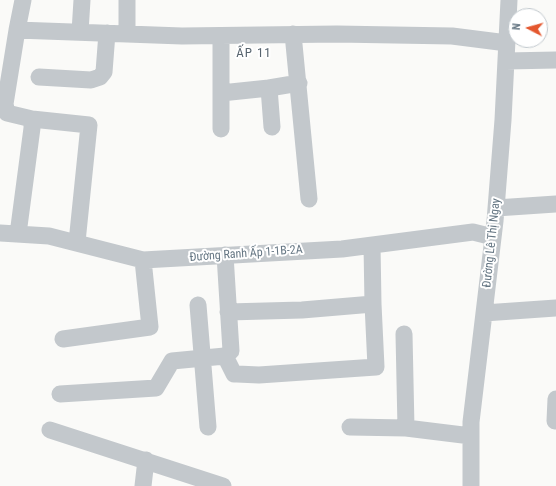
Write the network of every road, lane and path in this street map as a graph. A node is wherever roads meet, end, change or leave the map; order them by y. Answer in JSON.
{"nodes":[{"id":1,"x":23,"y":0,"type":"edge"},
{"id":2,"x":82,"y":0,"type":"edge"},
{"id":3,"x":127,"y":0,"type":"edge"},
{"id":4,"x":509,"y":0,"type":"edge"},
{"id":5,"x":16,"y":30,"type":"junction"},
{"id":6,"x":80,"y":32,"type":"junction"},
{"id":7,"x":107,"y":33,"type":"junction"},
{"id":8,"x":127,"y":34,"type":"junction"},
{"id":9,"x":294,"y":34,"type":"junction"},
{"id":10,"x":220,"y":36,"type":"junction"},
{"id":11,"x":507,"y":44,"type":"junction"},
{"id":12,"x":556,"y":60,"type":"edge"},
{"id":13,"x":506,"y":62,"type":"junction"},
{"id":14,"x":38,"y":77,"type":"dead end"},
{"id":15,"x":298,"y":83,"type":"junction"},
{"id":16,"x":269,"y":88,"type":"junction"},
{"id":17,"x":221,"y":93,"type":"junction"},
{"id":18,"x":32,"y":119,"type":"junction"},
{"id":19,"x":272,"y":127,"type":"dead end"},
{"id":20,"x":221,"y":129,"type":"dead end"},
{"id":21,"x":309,"y":199,"type":"dead end"},
{"id":22,"x":556,"y":204,"type":"edge"},
{"id":23,"x":496,"y":208,"type":"junction"},
{"id":24,"x":0,"y":233,"type":"edge"},
{"id":25,"x":18,"y":234,"type":"junction"},
{"id":26,"x":493,"y":237,"type":"junction"},
{"id":27,"x":77,"y":242,"type":"junction"},
{"id":28,"x":372,"y":245,"type":"junction"},
{"id":29,"x":225,"y":255,"type":"junction"},
{"id":30,"x":143,"y":260,"type":"junction"},
{"id":31,"x":373,"y":304,"type":"junction"},
{"id":32,"x":198,"y":305,"type":"dead end"},
{"id":33,"x":556,"y":308,"type":"edge"},
{"id":34,"x":228,"y":312,"type":"junction"},
{"id":35,"x":484,"y":313,"type":"junction"},
{"id":36,"x":404,"y":334,"type":"dead end"},
{"id":37,"x":62,"y":339,"type":"dead end"},
{"id":38,"x":225,"y":356,"type":"junction"},
{"id":39,"x":203,"y":358,"type":"junction"},
{"id":40,"x":60,"y":394,"type":"dead end"},
{"id":41,"x":556,"y":399,"type":"edge"},
{"id":42,"x":555,"y":421,"type":"dead end"},
{"id":43,"x":208,"y":427,"type":"dead end"},
{"id":44,"x":350,"y":427,"type":"dead end"},
{"id":45,"x":406,"y":428,"type":"junction"},
{"id":46,"x":50,"y":430,"type":"dead end"},
{"id":47,"x":471,"y":436,"type":"junction"},
{"id":48,"x":146,"y":460,"type":"junction"},
{"id":49,"x":143,"y":486,"type":"edge"},
{"id":50,"x":223,"y":486,"type":"edge"},
{"id":51,"x":470,"y":486,"type":"edge"}],
"edges":[{"from":1,"to":5,"type":"street"},
{"from":2,"to":6,"type":"street"},
{"from":3,"to":8,"type":"street"},
{"from":4,"to":11,"type":"street","name":"Đường Lê Thị Ngay"},
{"from":5,"to":6,"type":"street"},
{"from":5,"to":18,"type":"street"},
{"from":6,"to":7,"type":"street"},
{"from":7,"to":8,"type":"street"},
{"from":7,"to":14,"type":"street"},
{"from":8,"to":10,"type":"street"},
{"from":9,"to":10,"type":"street"},
{"from":9,"to":11,"type":"street"},
{"from":9,"to":15,"type":"street"},
{"from":10,"to":17,"type":"street"},
{"from":11,"to":13,"type":"street","name":"Đường Lê Thị Ngay"},
{"from":12,"to":13,"type":"street"},
{"from":13,"to":23,"type":"street","name":"Đường Lê Thị Ngay"},
{"from":15,"to":16,"type":"street"},
{"from":15,"to":21,"type":"street"},
{"from":16,"to":17,"type":"street"},
{"from":16,"to":19,"type":"street"},
{"from":17,"to":20,"type":"street"},
{"from":18,"to":25,"type":"street"},
{"from":18,"to":27,"type":"street"},
{"from":22,"to":23,"type":"street"},
{"from":23,"to":26,"type":"street","name":"Đường Lê Thị Ngay"},
{"from":24,"to":25,"type":"street","name":"Đường Ranh Ấp 1-1B-2A"},
{"from":25,"to":27,"type":"street","name":"Đường Ranh Ấp 1-1B-2A"},
{"from":26,"to":28,"type":"street","name":"Đường Ranh Ấp 1-1B-2A"},
{"from":26,"to":35,"type":"street","name":"Đường Lê Thị Ngay"},
{"from":27,"to":30,"type":"street","name":"Đường Ranh Ấp 1-1B-2A"},
{"from":28,"to":29,"type":"street","name":"Đường Ranh Ấp 1-1B-2A"},
{"from":28,"to":31,"type":"street"},
{"from":29,"to":30,"type":"street","name":"Đường Ranh Ấp 1-1B-2A"},
{"from":29,"to":34,"type":"street"},
{"from":30,"to":37,"type":"street"},
{"from":31,"to":34,"type":"street"},
{"from":31,"to":38,"type":"street"},
{"from":32,"to":39,"type":"street"},
{"from":33,"to":35,"type":"street"},
{"from":34,"to":38,"type":"street"},
{"from":35,"to":47,"type":"street","name":"Đường Lê Thị Ngay"},
{"from":36,"to":45,"type":"street"},
{"from":38,"to":39,"type":"street"},
{"from":39,"to":40,"type":"street"},
{"from":39,"to":43,"type":"street"},
{"from":41,"to":42,"type":"street"},
{"from":44,"to":45,"type":"street"},
{"from":45,"to":47,"type":"street"},
{"from":46,"to":48,"type":"street"},
{"from":47,"to":51,"type":"street","name":"Đường Lê Thị Ngay"},
{"from":48,"to":49,"type":"street"},
{"from":48,"to":50,"type":"street"}]}
